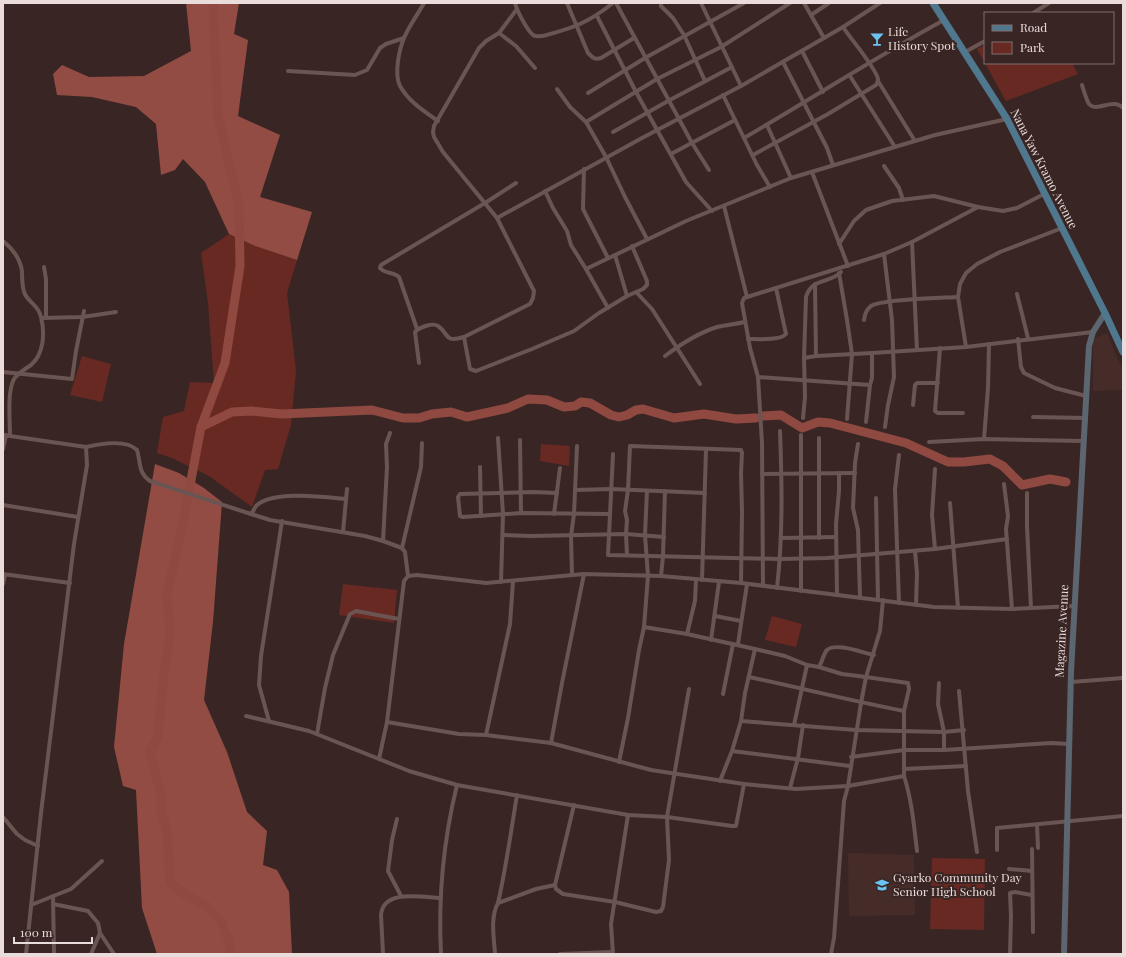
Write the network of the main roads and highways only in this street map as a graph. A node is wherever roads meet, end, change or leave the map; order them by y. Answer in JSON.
{"nodes":[{"id":1,"x":933,"y":3,"type":"edge"},
{"id":2,"x":1123,"y":352,"type":"edge"}],
"edges":[{"from":1,"to":2,"type":"main road","name":"Nana Yaw Kramo Avenue"}]}
